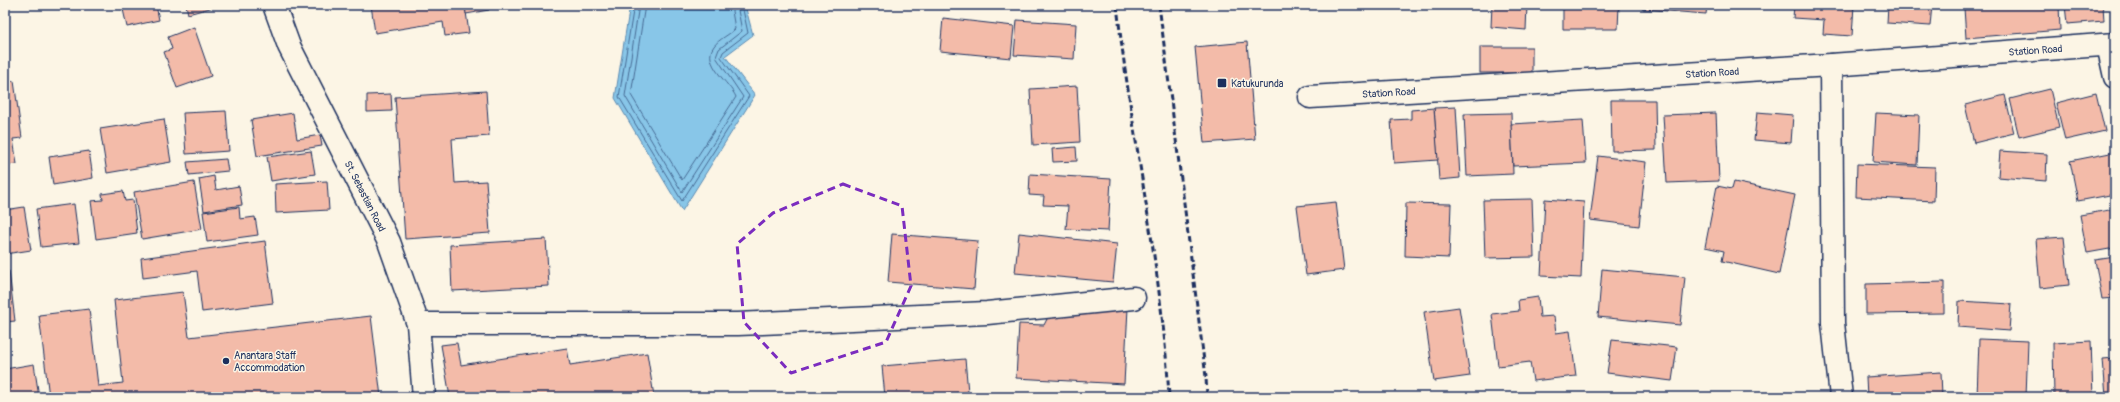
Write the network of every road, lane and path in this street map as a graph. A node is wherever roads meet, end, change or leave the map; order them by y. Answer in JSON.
{"nodes":[{"id":1,"x":274,"y":5,"type":"edge"},
{"id":2,"x":2111,"y":45,"type":"edge"},
{"id":3,"x":1831,"y":64,"type":"junction"},
{"id":4,"x":2115,"y":77,"type":"edge"},
{"id":5,"x":1310,"y":97,"type":"dead end"},
{"id":6,"x":1134,"y":298,"type":"dead end"},
{"id":7,"x":418,"y":324,"type":"junction"},
{"id":8,"x":424,"y":397,"type":"edge"},
{"id":9,"x":1841,"y":397,"type":"edge"}],
"edges":[{"from":1,"to":7,"type":"street","name":"St. Sebastian Road"},
{"from":2,"to":3,"type":"street","name":"Station Road"},
{"from":2,"to":4,"type":"street"},
{"from":3,"to":5,"type":"street","name":"Station Road"},
{"from":3,"to":9,"type":"street"},
{"from":6,"to":7,"type":"street"},
{"from":7,"to":8,"type":"street","name":"St. Sebastian Road"}]}
